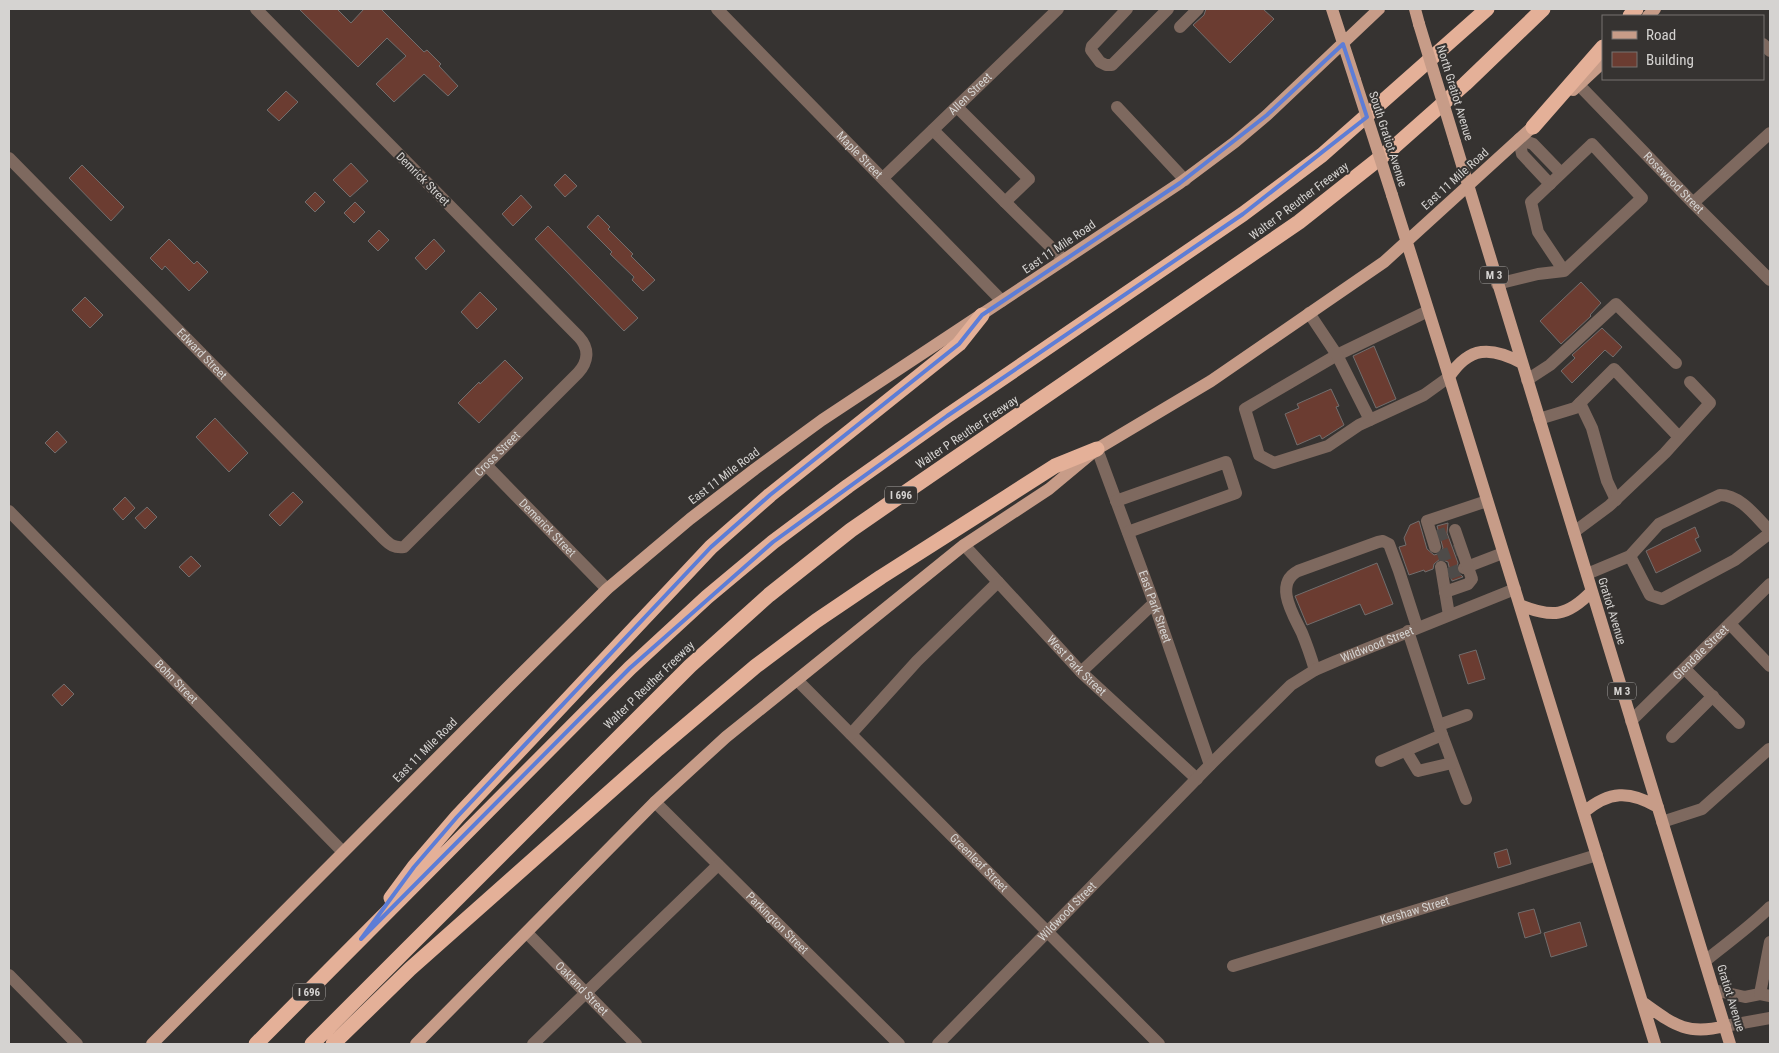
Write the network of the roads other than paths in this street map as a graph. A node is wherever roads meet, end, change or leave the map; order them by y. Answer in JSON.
{"nodes":[{"id":1,"x":256,"y":9,"type":"edge"},
{"id":2,"x":717,"y":9,"type":"edge"},
{"id":3,"x":1058,"y":9,"type":"edge"},
{"id":4,"x":1127,"y":9,"type":"edge"},
{"id":5,"x":1168,"y":9,"type":"edge"},
{"id":6,"x":1198,"y":9,"type":"edge"},
{"id":7,"x":1332,"y":9,"type":"edge"},
{"id":8,"x":1379,"y":9,"type":"edge"},
{"id":9,"x":1414,"y":9,"type":"edge"},
{"id":10,"x":1486,"y":9,"type":"edge"},
{"id":11,"x":1543,"y":9,"type":"edge"},
{"id":12,"x":1180,"y":27,"type":"dead end"},
{"id":13,"x":1343,"y":44,"type":"junction"},
{"id":14,"x":1602,"y":49,"type":"edge"},
{"id":15,"x":1602,"y":63,"type":"edge"},
{"id":16,"x":1579,"y":85,"type":"junction"},
{"id":17,"x":957,"y":107,"type":"junction"},
{"id":18,"x":1117,"y":107,"type":"dead end"},
{"id":19,"x":1533,"y":127,"type":"junction"},
{"id":20,"x":933,"y":130,"type":"junction"},
{"id":21,"x":1770,"y":132,"type":"edge"},
{"id":22,"x":1519,"y":139,"type":"junction"},
{"id":23,"x":9,"y":158,"type":"edge"},
{"id":24,"x":1561,"y":173,"type":"junction"},
{"id":25,"x":883,"y":178,"type":"junction"},
{"id":26,"x":1185,"y":180,"type":"junction"},
{"id":27,"x":1550,"y":184,"type":"junction"},
{"id":28,"x":1468,"y":186,"type":"junction"},
{"id":29,"x":1005,"y":202,"type":"junction"},
{"id":30,"x":1693,"y":203,"type":"junction"},
{"id":31,"x":1407,"y":242,"type":"junction"},
{"id":32,"x":1064,"y":260,"type":"junction"},
{"id":33,"x":1564,"y":271,"type":"junction"},
{"id":34,"x":1770,"y":280,"type":"edge"},
{"id":35,"x":1497,"y":284,"type":"junction"},
{"id":36,"x":1002,"y":301,"type":"junction"},
{"id":37,"x":1428,"y":311,"type":"junction"},
{"id":38,"x":1309,"y":313,"type":"junction"},
{"id":39,"x":982,"y":315,"type":"junction"},
{"id":40,"x":587,"y":351,"type":"joint"},
{"id":41,"x":1337,"y":355,"type":"junction"},
{"id":42,"x":1522,"y":363,"type":"junction"},
{"id":43,"x":1676,"y":363,"type":"dead end"},
{"id":44,"x":1448,"y":377,"type":"junction"},
{"id":45,"x":1527,"y":380,"type":"junction"},
{"id":46,"x":1690,"y":382,"type":"dead end"},
{"id":47,"x":1580,"y":403,"type":"junction"},
{"id":48,"x":1539,"y":419,"type":"junction"},
{"id":49,"x":1370,"y":420,"type":"junction"},
{"id":50,"x":1680,"y":437,"type":"junction"},
{"id":51,"x":1097,"y":449,"type":"junction"},
{"id":52,"x":486,"y":465,"type":"junction"},
{"id":53,"x":1616,"y":500,"type":"junction"},
{"id":54,"x":1116,"y":501,"type":"junction"},
{"id":55,"x":1487,"y":502,"type":"junction"},
{"id":56,"x":9,"y":511,"type":"edge"},
{"id":57,"x":1450,"y":513,"type":"junction"},
{"id":58,"x":1128,"y":532,"type":"junction"},
{"id":59,"x":1574,"y":532,"type":"junction"},
{"id":60,"x":1770,"y":532,"type":"edge"},
{"id":61,"x":1434,"y":540,"type":"dead end"},
{"id":62,"x":964,"y":545,"type":"junction"},
{"id":63,"x":396,"y":548,"type":"joint"},
{"id":64,"x":1504,"y":553,"type":"junction"},
{"id":65,"x":1630,"y":556,"type":"junction"},
{"id":66,"x":1466,"y":567,"type":"junction"},
{"id":67,"x":1444,"y":572,"type":"dead end"},
{"id":68,"x":1587,"y":574,"type":"junction"},
{"id":69,"x":998,"y":582,"type":"junction"},
{"id":70,"x":1770,"y":584,"type":"edge"},
{"id":71,"x":607,"y":589,"type":"junction"},
{"id":72,"x":1515,"y":589,"type":"junction"},
{"id":73,"x":1592,"y":591,"type":"junction"},
{"id":74,"x":1445,"y":592,"type":"junction"},
{"id":75,"x":1154,"y":603,"type":"junction"},
{"id":76,"x":1520,"y":605,"type":"junction"},
{"id":77,"x":1449,"y":615,"type":"junction"},
{"id":78,"x":1730,"y":624,"type":"junction"},
{"id":79,"x":1413,"y":629,"type":"junction"},
{"id":80,"x":1770,"y":666,"type":"edge"},
{"id":81,"x":1685,"y":669,"type":"junction"},
{"id":82,"x":1315,"y":670,"type":"junction"},
{"id":83,"x":1081,"y":672,"type":"junction"},
{"id":84,"x":797,"y":680,"type":"junction"},
{"id":85,"x":1713,"y":696,"type":"junction"},
{"id":86,"x":1467,"y":715,"type":"dead end"},
{"id":87,"x":1631,"y":721,"type":"junction"},
{"id":88,"x":1739,"y":723,"type":"dead end"},
{"id":89,"x":1440,"y":730,"type":"junction"},
{"id":90,"x":851,"y":734,"type":"junction"},
{"id":91,"x":1672,"y":737,"type":"dead end"},
{"id":92,"x":1769,"y":749,"type":"dead end"},
{"id":93,"x":1406,"y":751,"type":"junction"},
{"id":94,"x":1381,"y":761,"type":"dead end"},
{"id":95,"x":1452,"y":763,"type":"junction"},
{"id":96,"x":1210,"y":765,"type":"junction"},
{"id":97,"x":1197,"y":779,"type":"junction"},
{"id":98,"x":1466,"y":799,"type":"dead end"},
{"id":99,"x":655,"y":802,"type":"junction"},
{"id":100,"x":1658,"y":807,"type":"junction"},
{"id":101,"x":1584,"y":812,"type":"junction"},
{"id":102,"x":1662,"y":822,"type":"junction"},
{"id":103,"x":343,"y":852,"type":"junction"},
{"id":104,"x":1597,"y":856,"type":"junction"},
{"id":105,"x":718,"y":865,"type":"junction"},
{"id":106,"x":1770,"y":907,"type":"edge"},
{"id":107,"x":1048,"y":932,"type":"junction"},
{"id":108,"x":526,"y":933,"type":"junction"},
{"id":109,"x":361,"y":939,"type":"junction"},
{"id":110,"x":1770,"y":942,"type":"edge"},
{"id":111,"x":1705,"y":961,"type":"junction"},
{"id":112,"x":1233,"y":966,"type":"dead end"},
{"id":113,"x":9,"y":974,"type":"edge"},
{"id":114,"x":1714,"y":990,"type":"junction"},
{"id":115,"x":586,"y":994,"type":"junction"},
{"id":116,"x":1765,"y":995,"type":"edge"},
{"id":117,"x":1642,"y":1002,"type":"junction"},
{"id":118,"x":1770,"y":1018,"type":"edge"},
{"id":119,"x":1725,"y":1026,"type":"junction"},
{"id":120,"x":77,"y":1044,"type":"edge"},
{"id":121,"x":152,"y":1044,"type":"edge"},
{"id":122,"x":256,"y":1044,"type":"edge"},
{"id":123,"x":312,"y":1044,"type":"edge"},
{"id":124,"x":334,"y":1044,"type":"edge"},
{"id":125,"x":416,"y":1044,"type":"edge"},
{"id":126,"x":533,"y":1044,"type":"edge"},
{"id":127,"x":636,"y":1044,"type":"edge"},
{"id":128,"x":899,"y":1044,"type":"edge"},
{"id":129,"x":938,"y":1044,"type":"edge"},
{"id":130,"x":1159,"y":1044,"type":"edge"},
{"id":131,"x":1654,"y":1044,"type":"edge"},
{"id":132,"x":1730,"y":1044,"type":"edge"}],
"edges":[{"from":1,"to":40,"type":"street","name":"Demrick Street"},
{"from":2,"to":25,"type":"street","name":"Maple Street"},
{"from":3,"to":17,"type":"street","name":"Allen Street"},
{"from":4,"to":5,"type":"street"},
{"from":6,"to":12,"type":"street"},
{"from":7,"to":13,"type":"main road"},
{"from":8,"to":13,"type":"main road","name":"East 11 Mile Road"},
{"from":9,"to":28,"type":"main road","name":"North Gratiot Avenue","number":"M 3","bridge":true},
{"from":10,"to":109,"type":"highway","name":"Walter P Reuther Freeway","number":"I 696"},
{"from":11,"to":123,"type":"highway","name":"Walter P Reuther Freeway","number":"I 696"},
{"from":13,"to":26,"type":"main road","name":"East 11 Mile Road"},
{"from":13,"to":31,"type":"main road","name":"South Gratiot Avenue","bridge":true},
{"from":14,"to":19,"type":"highway"},
{"from":15,"to":16,"type":"main road","name":"East 11 Mile Road"},
{"from":16,"to":19,"type":"main road","name":"East 11 Mile Road"},
{"from":16,"to":30,"type":"street","name":"Rosewood Street"},
{"from":17,"to":20,"type":"street","name":"Allen Street"},
{"from":17,"to":29,"type":"street"},
{"from":18,"to":26,"type":"street"},
{"from":19,"to":22,"type":"main road","name":"East 11 Mile Road"},
{"from":20,"to":25,"type":"street","name":"Allen Street"},
{"from":20,"to":29,"type":"street"},
{"from":21,"to":30,"type":"street"},
{"from":22,"to":24,"type":"street"},
{"from":22,"to":27,"type":"street"},
{"from":22,"to":28,"type":"main road","name":"East 11 Mile Road"},
{"from":23,"to":63,"type":"street","name":"Edward Street"},
{"from":24,"to":27,"type":"street"},
{"from":24,"to":33,"type":"street"},
{"from":25,"to":36,"type":"street","name":"Maple Street"},
{"from":26,"to":32,"type":"main road","name":"East 11 Mile Road"},
{"from":27,"to":33,"type":"street"},
{"from":28,"to":31,"type":"main road","name":"East 11 Mile Road"},
{"from":28,"to":35,"type":"main road","name":"Gratiot Avenue","number":"M 3"},
{"from":29,"to":32,"type":"street"},
{"from":30,"to":34,"type":"street","name":"Rosewood Street"},
{"from":31,"to":37,"type":"main road"},
{"from":31,"to":38,"type":"main road","name":"East 11 Mile Road"},
{"from":32,"to":36,"type":"main road","name":"East 11 Mile Road"},
{"from":33,"to":35,"type":"street"},
{"from":35,"to":42,"type":"main road","name":"Gratiot Avenue","number":"M 3"},
{"from":36,"to":39,"type":"main road","name":"East 11 Mile Road"},
{"from":37,"to":41,"type":"street"},
{"from":37,"to":44,"type":"main road"},
{"from":38,"to":41,"type":"street"},
{"from":38,"to":51,"type":"main road","name":"East 11 Mile Road"},
{"from":39,"to":71,"type":"main road","name":"East 11 Mile Road"},
{"from":39,"to":109,"type":"highway"},
{"from":40,"to":52,"type":"street","name":"Cross Street"},
{"from":41,"to":49,"type":"street"},
{"from":41,"to":49,"type":"street"},
{"from":42,"to":44,"type":"main road"},
{"from":42,"to":45,"type":"main road","name":"Gratiot Avenue","number":"M 3"},
{"from":43,"to":45,"type":"street"},
{"from":44,"to":49,"type":"street"},
{"from":44,"to":55,"type":"main road"},
{"from":45,"to":48,"type":"main road","name":"Gratiot Avenue","number":"M 3"},
{"from":46,"to":50,"type":"street"},
{"from":47,"to":48,"type":"street"},
{"from":47,"to":50,"type":"street"},
{"from":47,"to":53,"type":"street"},
{"from":48,"to":59,"type":"main road","name":"Gratiot Avenue","number":"M 3"},
{"from":50,"to":53,"type":"street"},
{"from":51,"to":54,"type":"street","name":"East Park Street"},
{"from":51,"to":62,"type":"main road","name":"East 11 Mile Road"},
{"from":51,"to":124,"type":"highway"},
{"from":52,"to":63,"type":"street","name":"Cross Street"},
{"from":52,"to":71,"type":"street","name":"Demerick Street"},
{"from":53,"to":59,"type":"street"},
{"from":54,"to":58,"type":"street","name":"East Park Street"},
{"from":54,"to":58,"type":"street"},
{"from":55,"to":57,"type":"street"},
{"from":55,"to":64,"type":"main road"},
{"from":56,"to":103,"type":"street","name":"Bohn Street"},
{"from":57,"to":61,"type":"street"},
{"from":57,"to":66,"type":"street"},
{"from":58,"to":75,"type":"street","name":"East Park Street"},
{"from":59,"to":68,"type":"main road","name":"Gratiot Avenue","number":"M 3"},
{"from":60,"to":65,"type":"street"},
{"from":60,"to":65,"type":"street"},
{"from":62,"to":69,"type":"street","name":"West Park Street"},
{"from":62,"to":84,"type":"main road","name":"East 11 Mile Road"},
{"from":64,"to":66,"type":"street"},
{"from":64,"to":72,"type":"main road"},
{"from":65,"to":68,"type":"street"},
{"from":66,"to":74,"type":"street"},
{"from":67,"to":74,"type":"street"},
{"from":68,"to":73,"type":"main road","name":"Gratiot Avenue","number":"M 3"},
{"from":69,"to":83,"type":"street","name":"West Park Street"},
{"from":69,"to":90,"type":"street"},
{"from":70,"to":78,"type":"street","name":"Glendale Street"},
{"from":71,"to":103,"type":"main road","name":"East 11 Mile Road"},
{"from":72,"to":76,"type":"main road"},
{"from":72,"to":77,"type":"street","name":"Wildwood Street"},
{"from":73,"to":76,"type":"main road"},
{"from":73,"to":87,"type":"main road","name":"Gratiot Avenue","number":"M 3"},
{"from":74,"to":77,"type":"street"},
{"from":75,"to":83,"type":"street"},
{"from":75,"to":96,"type":"street","name":"East Park Street"},
{"from":76,"to":101,"type":"main road"},
{"from":77,"to":79,"type":"street","name":"Wildwood Street"},
{"from":78,"to":80,"type":"street"},
{"from":78,"to":81,"type":"street","name":"Glendale Street"},
{"from":79,"to":82,"type":"street","name":"Wildwood Street"},
{"from":79,"to":82,"type":"street"},
{"from":79,"to":89,"type":"street"},
{"from":81,"to":85,"type":"street"},
{"from":81,"to":87,"type":"street","name":"Glendale Street"},
{"from":82,"to":96,"type":"street","name":"Wildwood Street"},
{"from":83,"to":97,"type":"street","name":"West Park Street"},
{"from":84,"to":90,"type":"street","name":"Greenleaf Street"},
{"from":84,"to":99,"type":"main road","name":"East 11 Mile Road"},
{"from":85,"to":88,"type":"street"},
{"from":85,"to":91,"type":"street"},
{"from":86,"to":89,"type":"street"},
{"from":87,"to":100,"type":"main road","name":"Gratiot Avenue","number":"M 3"},
{"from":89,"to":93,"type":"street"},
{"from":89,"to":95,"type":"street"},
{"from":90,"to":107,"type":"street","name":"Greenleaf Street"},
{"from":92,"to":102,"type":"street"},
{"from":93,"to":94,"type":"street"},
{"from":93,"to":95,"type":"street"},
{"from":95,"to":98,"type":"street"},
{"from":96,"to":97,"type":"street","name":"Wildwood Street"},
{"from":97,"to":107,"type":"street","name":"Wildwood Street"},
{"from":99,"to":105,"type":"street","name":"Parkington Street"},
{"from":99,"to":108,"type":"main road","name":"East 11 Mile Road"},
{"from":100,"to":101,"type":"main road"},
{"from":100,"to":102,"type":"main road","name":"Gratiot Avenue","number":"M 3"},
{"from":101,"to":104,"type":"main road"},
{"from":102,"to":111,"type":"main road","name":"Gratiot Avenue","number":"M 3"},
{"from":103,"to":121,"type":"main road","name":"East 11 Mile Road"},
{"from":104,"to":112,"type":"street","name":"Kershaw Street"},
{"from":104,"to":117,"type":"main road"},
{"from":105,"to":115,"type":"street"},
{"from":105,"to":128,"type":"street","name":"Parkington Street"},
{"from":106,"to":111,"type":"street"},
{"from":107,"to":129,"type":"street","name":"Wildwood Street"},
{"from":107,"to":130,"type":"street","name":"Greenleaf Street"},
{"from":108,"to":115,"type":"street","name":"Oakland Street"},
{"from":108,"to":125,"type":"main road","name":"East 11 Mile Road"},
{"from":109,"to":122,"type":"highway","name":"Walter P Reuther Freeway","number":"I 696"},
{"from":110,"to":116,"type":"street"},
{"from":111,"to":114,"type":"main road","name":"Gratiot Avenue","number":"M 3"},
{"from":113,"to":120,"type":"street"},
{"from":114,"to":116,"type":"street"},
{"from":114,"to":119,"type":"main road","name":"Gratiot Avenue","number":"M 3"},
{"from":115,"to":126,"type":"street"},
{"from":115,"to":127,"type":"street","name":"Oakland Street"},
{"from":117,"to":119,"type":"main road"},
{"from":117,"to":131,"type":"main road"},
{"from":118,"to":119,"type":"street"},
{"from":119,"to":132,"type":"main road","name":"Gratiot Avenue","number":"M 3"}]}
